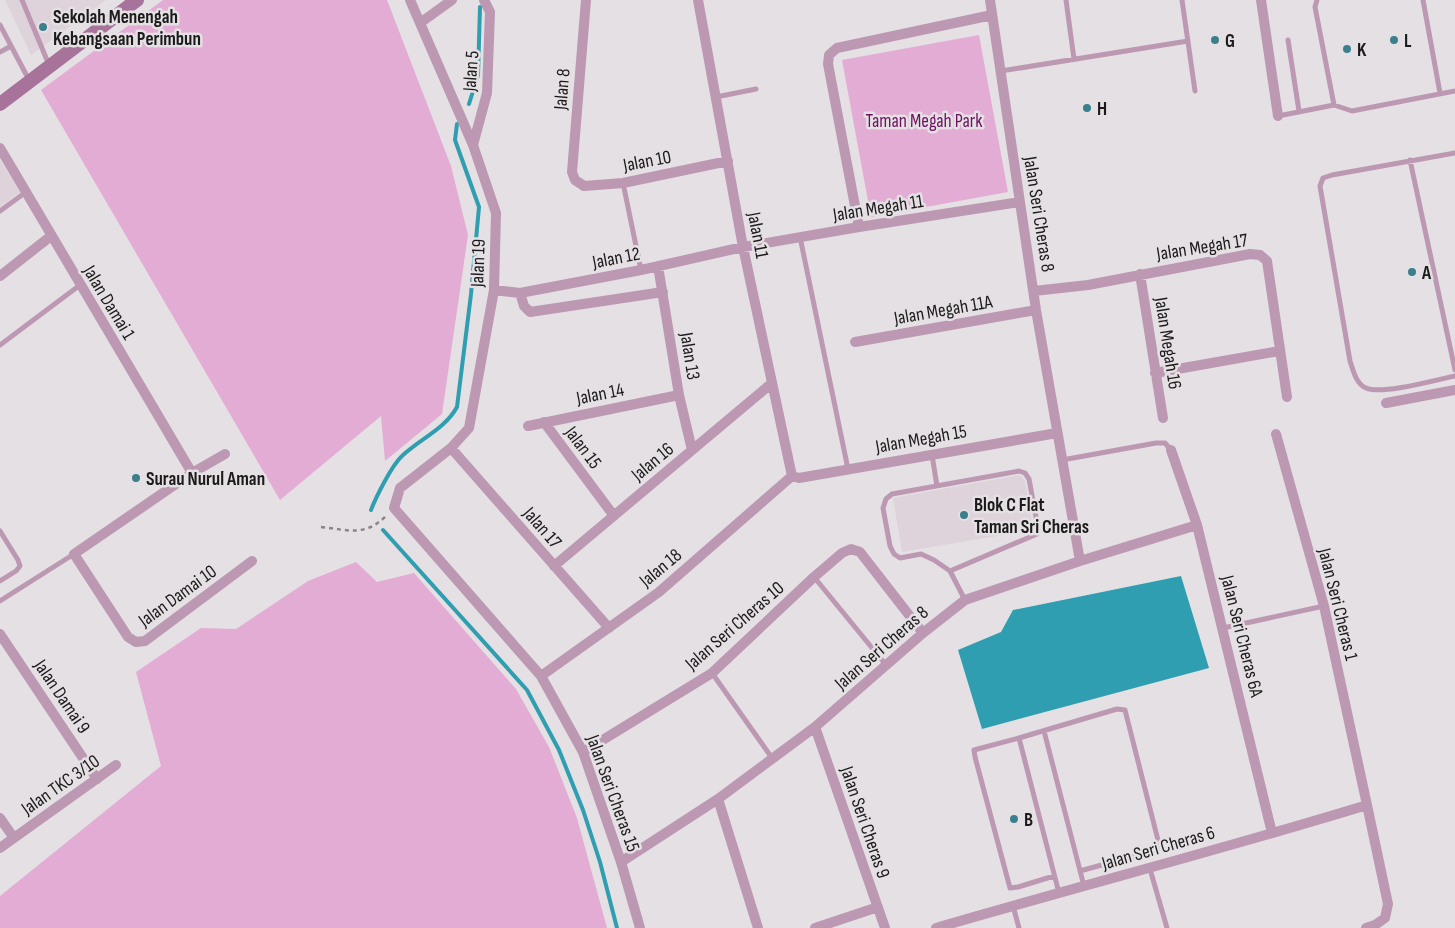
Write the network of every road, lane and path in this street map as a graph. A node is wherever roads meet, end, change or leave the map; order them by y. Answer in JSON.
{"nodes":[{"id":1,"x":22,"y":0,"type":"edge"},
{"id":2,"x":137,"y":0,"type":"edge"},
{"id":3,"x":410,"y":0,"type":"edge"},
{"id":4,"x":452,"y":0,"type":"edge"},
{"id":5,"x":484,"y":0,"type":"edge"},
{"id":6,"x":586,"y":0,"type":"edge"},
{"id":7,"x":698,"y":0,"type":"edge"},
{"id":8,"x":990,"y":0,"type":"edge"},
{"id":9,"x":1066,"y":0,"type":"edge"},
{"id":10,"x":1182,"y":0,"type":"edge"},
{"id":11,"x":1261,"y":0,"type":"edge"},
{"id":12,"x":1317,"y":0,"type":"edge"},
{"id":13,"x":1423,"y":0,"type":"edge"},
{"id":14,"x":992,"y":15,"type":"junction"},
{"id":15,"x":420,"y":23,"type":"junction"},
{"id":16,"x":0,"y":25,"type":"edge"},
{"id":17,"x":1288,"y":40,"type":"dead end"},
{"id":18,"x":1188,"y":41,"type":"junction"},
{"id":19,"x":11,"y":46,"type":"junction"},
{"id":20,"x":0,"y":52,"type":"edge"},
{"id":21,"x":1074,"y":59,"type":"junction"},
{"id":22,"x":49,"y":66,"type":"junction"},
{"id":23,"x":1000,"y":71,"type":"junction"},
{"id":24,"x":29,"y":81,"type":"junction"},
{"id":25,"x":756,"y":89,"type":"dead end"},
{"id":26,"x":1195,"y":91,"type":"dead end"},
{"id":27,"x":1455,"y":91,"type":"edge"},
{"id":28,"x":1440,"y":94,"type":"junction"},
{"id":29,"x":716,"y":97,"type":"junction"},
{"id":30,"x":0,"y":104,"type":"edge"},
{"id":31,"x":1334,"y":105,"type":"junction"},
{"id":32,"x":1299,"y":111,"type":"junction"},
{"id":33,"x":1278,"y":116,"type":"joint"},
{"id":34,"x":473,"y":145,"type":"junction"},
{"id":35,"x":0,"y":148,"type":"edge"},
{"id":36,"x":1455,"y":152,"type":"edge"},
{"id":37,"x":1410,"y":160,"type":"junction"},
{"id":38,"x":728,"y":161,"type":"junction"},
{"id":39,"x":575,"y":180,"type":"joint"},
{"id":40,"x":623,"y":183,"type":"junction"},
{"id":41,"x":26,"y":192,"type":"junction"},
{"id":42,"x":1020,"y":202,"type":"junction"},
{"id":43,"x":0,"y":211,"type":"edge"},
{"id":44,"x":859,"y":227,"type":"junction"},
{"id":45,"x":51,"y":236,"type":"junction"},
{"id":46,"x":800,"y":237,"type":"junction"},
{"id":47,"x":743,"y":247,"type":"junction"},
{"id":48,"x":658,"y":266,"type":"junction"},
{"id":49,"x":641,"y":270,"type":"junction"},
{"id":50,"x":1140,"y":274,"type":"junction"},
{"id":51,"x":0,"y":276,"type":"edge"},
{"id":52,"x":80,"y":285,"type":"junction"},
{"id":53,"x":494,"y":290,"type":"junction"},
{"id":54,"x":1034,"y":291,"type":"junction"},
{"id":55,"x":663,"y":292,"type":"junction"},
{"id":56,"x":520,"y":293,"type":"junction"},
{"id":57,"x":1036,"y":310,"type":"junction"},
{"id":58,"x":855,"y":342,"type":"dead end"},
{"id":59,"x":0,"y":345,"type":"edge"},
{"id":60,"x":1279,"y":351,"type":"junction"},
{"id":61,"x":1455,"y":370,"type":"edge"},
{"id":62,"x":1156,"y":373,"type":"junction"},
{"id":63,"x":1455,"y":377,"type":"edge"},
{"id":64,"x":772,"y":383,"type":"junction"},
{"id":65,"x":1454,"y":390,"type":"edge"},
{"id":66,"x":679,"y":395,"type":"junction"},
{"id":67,"x":1287,"y":397,"type":"dead end"},
{"id":68,"x":1386,"y":402,"type":"dead end"},
{"id":69,"x":1163,"y":418,"type":"dead end"},
{"id":70,"x":544,"y":422,"type":"junction"},
{"id":71,"x":528,"y":426,"type":"dead end"},
{"id":72,"x":1057,"y":432,"type":"junction"},
{"id":73,"x":1276,"y":434,"type":"dead end"},
{"id":74,"x":451,"y":448,"type":"junction"},
{"id":75,"x":692,"y":450,"type":"junction"},
{"id":76,"x":1171,"y":450,"type":"joint"},
{"id":77,"x":225,"y":454,"type":"dead end"},
{"id":78,"x":932,"y":454,"type":"junction"},
{"id":79,"x":1062,"y":460,"type":"junction"},
{"id":80,"x":848,"y":469,"type":"junction"},
{"id":81,"x":192,"y":473,"type":"junction"},
{"id":82,"x":792,"y":476,"type":"junction"},
{"id":83,"x":938,"y":486,"type":"junction"},
{"id":84,"x":394,"y":508,"type":"junction"},
{"id":85,"x":614,"y":516,"type":"junction"},
{"id":86,"x":1197,"y":524,"type":"junction"},
{"id":87,"x":321,"y":527,"type":"dead end"},
{"id":88,"x":0,"y":531,"type":"edge"},
{"id":89,"x":74,"y":554,"type":"junction"},
{"id":90,"x":252,"y":561,"type":"dead end"},
{"id":91,"x":1080,"y":561,"type":"junction"},
{"id":92,"x":554,"y":566,"type":"junction"},
{"id":93,"x":950,"y":571,"type":"junction"},
{"id":94,"x":814,"y":577,"type":"junction"},
{"id":95,"x":0,"y":581,"type":"edge"},
{"id":96,"x":965,"y":600,"type":"junction"},
{"id":97,"x":0,"y":601,"type":"edge"},
{"id":98,"x":1324,"y":606,"type":"junction"},
{"id":99,"x":609,"y":628,"type":"junction"},
{"id":100,"x":1223,"y":628,"type":"junction"},
{"id":101,"x":923,"y":633,"type":"junction"},
{"id":102,"x":0,"y":634,"type":"edge"},
{"id":103,"x":886,"y":666,"type":"junction"},
{"id":104,"x":712,"y":673,"type":"junction"},
{"id":105,"x":541,"y":676,"type":"junction"},
{"id":106,"x":815,"y":727,"type":"junction"},
{"id":107,"x":1044,"y":731,"type":"junction"},
{"id":108,"x":1020,"y":738,"type":"junction"},
{"id":109,"x":583,"y":752,"type":"junction"},
{"id":110,"x":772,"y":758,"type":"junction"},
{"id":111,"x":116,"y":765,"type":"dead end"},
{"id":112,"x":97,"y":779,"type":"junction"},
{"id":113,"x":718,"y":799,"type":"junction"},
{"id":114,"x":1367,"y":805,"type":"junction"},
{"id":115,"x":0,"y":818,"type":"edge"},
{"id":116,"x":1272,"y":833,"type":"junction"},
{"id":117,"x":14,"y":838,"type":"junction"},
{"id":118,"x":0,"y":848,"type":"edge"},
{"id":119,"x":621,"y":862,"type":"junction"},
{"id":120,"x":1150,"y":869,"type":"junction"},
{"id":121,"x":1080,"y":871,"type":"junction"},
{"id":122,"x":1054,"y":876,"type":"junction"},
{"id":123,"x":1084,"y":886,"type":"junction"},
{"id":124,"x":1059,"y":892,"type":"junction"},
{"id":125,"x":1013,"y":906,"type":"junction"},
{"id":126,"x":878,"y":907,"type":"junction"},
{"id":127,"x":1371,"y":927,"type":"edge"},
{"id":128,"x":640,"y":928,"type":"edge"},
{"id":129,"x":758,"y":928,"type":"edge"},
{"id":130,"x":815,"y":928,"type":"edge"},
{"id":131,"x":885,"y":928,"type":"edge"},
{"id":132,"x":936,"y":928,"type":"edge"},
{"id":133,"x":1019,"y":928,"type":"edge"},
{"id":134,"x":1167,"y":928,"type":"edge"}],
"edges":[{"from":1,"to":22,"type":"lane"},
{"from":2,"to":22,"type":"street"},
{"from":3,"to":15,"type":"street","name":"Jalan 19"},
{"from":4,"to":15,"type":"street"},
{"from":5,"to":34,"type":"street","name":"Jalan 5"},
{"from":6,"to":39,"type":"street","name":"Jalan 8"},
{"from":7,"to":29,"type":"street","name":"Jalan 11"},
{"from":8,"to":14,"type":"street","name":"Jalan Seri Cheras 8"},
{"from":9,"to":21,"type":"lane"},
{"from":10,"to":18,"type":"lane"},
{"from":11,"to":33,"type":"street"},
{"from":12,"to":31,"type":"lane"},
{"from":13,"to":28,"type":"lane"},
{"from":14,"to":23,"type":"street","name":"Jalan Seri Cheras 8"},
{"from":14,"to":44,"type":"street"},
{"from":15,"to":34,"type":"street","name":"Jalan 19"},
{"from":16,"to":19,"type":"lane"},
{"from":17,"to":32,"type":"lane"},
{"from":18,"to":21,"type":"lane"},
{"from":18,"to":26,"type":"lane"},
{"from":19,"to":20,"type":"lane"},
{"from":19,"to":24,"type":"lane"},
{"from":21,"to":23,"type":"lane"},
{"from":22,"to":24,"type":"street"},
{"from":23,"to":42,"type":"street","name":"Jalan Seri Cheras 8"},
{"from":24,"to":30,"type":"street"},
{"from":25,"to":29,"type":"lane"},
{"from":27,"to":28,"type":"lane"},
{"from":28,"to":31,"type":"lane"},
{"from":29,"to":38,"type":"street","name":"Jalan 11"},
{"from":31,"to":32,"type":"lane"},
{"from":32,"to":33,"type":"lane"},
{"from":34,"to":53,"type":"street","name":"Jalan 19"},
{"from":35,"to":41,"type":"street","name":"Jalan Damai 1"},
{"from":36,"to":37,"type":"lane"},
{"from":37,"to":61,"type":"lane"},
{"from":37,"to":63,"type":"lane"},
{"from":38,"to":40,"type":"street","name":"Jalan 10"},
{"from":38,"to":47,"type":"street","name":"Jalan 11"},
{"from":39,"to":40,"type":"street","name":"Jalan 10"},
{"from":40,"to":49,"type":"lane"},
{"from":41,"to":43,"type":"lane"},
{"from":41,"to":45,"type":"street","name":"Jalan Damai 1"},
{"from":42,"to":44,"type":"street","name":"Jalan Megah 11"},
{"from":42,"to":54,"type":"street","name":"Jalan Seri Cheras 8"},
{"from":44,"to":46,"type":"street","name":"Jalan Megah 11"},
{"from":45,"to":51,"type":"street"},
{"from":45,"to":52,"type":"street","name":"Jalan Damai 1"},
{"from":46,"to":47,"type":"street","name":"Jalan Megah 11"},
{"from":46,"to":80,"type":"lane"},
{"from":47,"to":48,"type":"street","name":"Jalan 12"},
{"from":47,"to":64,"type":"street","name":"Jalan 11"},
{"from":48,"to":49,"type":"street","name":"Jalan 12"},
{"from":48,"to":55,"type":"street","name":"Jalan 13"},
{"from":49,"to":56,"type":"street","name":"Jalan 12"},
{"from":50,"to":54,"type":"street","name":"Jalan Megah 17"},
{"from":50,"to":60,"type":"street","name":"Jalan Megah 17"},
{"from":50,"to":62,"type":"street","name":"Jalan Megah 16"},
{"from":52,"to":59,"type":"lane"},
{"from":52,"to":81,"type":"street","name":"Jalan Damai 1"},
{"from":53,"to":56,"type":"street","name":"Jalan 12"},
{"from":53,"to":74,"type":"street","name":"Jalan 19"},
{"from":54,"to":57,"type":"street","name":"Jalan Seri Cheras 8"},
{"from":55,"to":56,"type":"street"},
{"from":55,"to":66,"type":"street","name":"Jalan 13"},
{"from":57,"to":58,"type":"street","name":"Jalan Megah 11A"},
{"from":57,"to":72,"type":"street","name":"Jalan Seri Cheras 8"},
{"from":60,"to":62,"type":"street"},
{"from":60,"to":67,"type":"street","name":"Jalan Megah 17"},
{"from":62,"to":69,"type":"street","name":"Jalan Megah 16"},
{"from":63,"to":65,"type":"lane"},
{"from":64,"to":75,"type":"street","name":"Jalan 16"},
{"from":64,"to":82,"type":"street","name":"Jalan 11"},
{"from":65,"to":68,"type":"street"},
{"from":66,"to":70,"type":"street","name":"Jalan 14"},
{"from":66,"to":75,"type":"street","name":"Jalan 13"},
{"from":70,"to":71,"type":"street","name":"Jalan 14"},
{"from":70,"to":85,"type":"street","name":"Jalan 15"},
{"from":72,"to":78,"type":"street","name":"Jalan Megah 15"},
{"from":72,"to":79,"type":"street","name":"Jalan Seri Cheras 8"},
{"from":73,"to":98,"type":"street","name":"Jalan Seri Cheras 1"},
{"from":74,"to":84,"type":"street","name":"Jalan 19"},
{"from":74,"to":92,"type":"street","name":"Jalan 17"},
{"from":75,"to":85,"type":"street","name":"Jalan 16"},
{"from":76,"to":79,"type":"lane"},
{"from":76,"to":86,"type":"street","name":"Jalan Seri Cheras 6A"},
{"from":77,"to":81,"type":"street"},
{"from":78,"to":80,"type":"street","name":"Jalan Megah 15"},
{"from":78,"to":83,"type":"lane"},
{"from":79,"to":91,"type":"street","name":"Jalan Seri Cheras 8"},
{"from":80,"to":82,"type":"street","name":"Jalan Megah 15"},
{"from":81,"to":89,"type":"street"},
{"from":82,"to":99,"type":"street","name":"Jalan 18"},
{"from":83,"to":93,"type":"lane"},
{"from":83,"to":93,"type":"lane"},
{"from":84,"to":87,"type":"path"},
{"from":84,"to":105,"type":"street"},
{"from":85,"to":92,"type":"street","name":"Jalan 16"},
{"from":86,"to":91,"type":"street","name":"Jalan Seri Cheras 8"},
{"from":86,"to":100,"type":"street","name":"Jalan Seri Cheras 6A"},
{"from":88,"to":95,"type":"lane"},
{"from":89,"to":90,"type":"street","name":"Jalan Damai 10"},
{"from":89,"to":97,"type":"lane"},
{"from":91,"to":96,"type":"street","name":"Jalan Seri Cheras 8"},
{"from":92,"to":99,"type":"street","name":"Jalan 17"},
{"from":93,"to":96,"type":"lane"},
{"from":94,"to":101,"type":"street","name":"Jalan Seri Cheras 10"},
{"from":94,"to":103,"type":"lane"},
{"from":94,"to":104,"type":"street","name":"Jalan Seri Cheras 10"},
{"from":96,"to":101,"type":"street","name":"Jalan Seri Cheras 8"},
{"from":98,"to":100,"type":"lane"},
{"from":98,"to":114,"type":"street","name":"Jalan Seri Cheras 1"},
{"from":99,"to":105,"type":"street","name":"Jalan 18"},
{"from":100,"to":116,"type":"street","name":"Jalan Seri Cheras 6A"},
{"from":101,"to":103,"type":"street","name":"Jalan Seri Cheras 8"},
{"from":102,"to":112,"type":"street","name":"Jalan Damai 9"},
{"from":103,"to":106,"type":"street","name":"Jalan Seri Cheras 8"},
{"from":104,"to":109,"type":"street","name":"Jalan Seri Cheras 10"},
{"from":104,"to":110,"type":"lane"},
{"from":105,"to":109,"type":"street","name":"Jalan Seri Cheras 15"},
{"from":106,"to":110,"type":"street","name":"Jalan Seri Cheras 8"},
{"from":106,"to":126,"type":"street","name":"Jalan Seri Cheras 9"},
{"from":107,"to":108,"type":"lane"},
{"from":107,"to":121,"type":"lane"},
{"from":107,"to":121,"type":"lane"},
{"from":108,"to":122,"type":"lane"},
{"from":108,"to":122,"type":"lane"},
{"from":109,"to":119,"type":"street","name":"Jalan Seri Cheras 15"},
{"from":110,"to":113,"type":"street","name":"Jalan Seri Cheras 8"},
{"from":111,"to":112,"type":"street","name":"Jalan TKC 3/10"},
{"from":112,"to":117,"type":"street","name":"Jalan TKC 3/10"},
{"from":113,"to":119,"type":"street","name":"Jalan Seri Cheras 8"},
{"from":113,"to":129,"type":"street"},
{"from":114,"to":116,"type":"street","name":"Jalan Seri Cheras 6"},
{"from":114,"to":127,"type":"street"},
{"from":115,"to":117,"type":"street"},
{"from":116,"to":120,"type":"street","name":"Jalan Seri Cheras 6"},
{"from":117,"to":118,"type":"street","name":"Jalan TKC 3/10"},
{"from":119,"to":128,"type":"street","name":"Jalan Seri Cheras 15"},
{"from":120,"to":123,"type":"street","name":"Jalan Seri Cheras 6"},
{"from":120,"to":134,"type":"lane"},
{"from":121,"to":123,"type":"lane"},
{"from":122,"to":124,"type":"lane"},
{"from":123,"to":124,"type":"street","name":"Jalan Seri Cheras 6"},
{"from":124,"to":125,"type":"street","name":"Jalan Seri Cheras 6"},
{"from":125,"to":132,"type":"street","name":"Jalan Seri Cheras 6"},
{"from":125,"to":133,"type":"lane"},
{"from":126,"to":130,"type":"street"},
{"from":126,"to":131,"type":"street","name":"Jalan Seri Cheras 9"}]}
